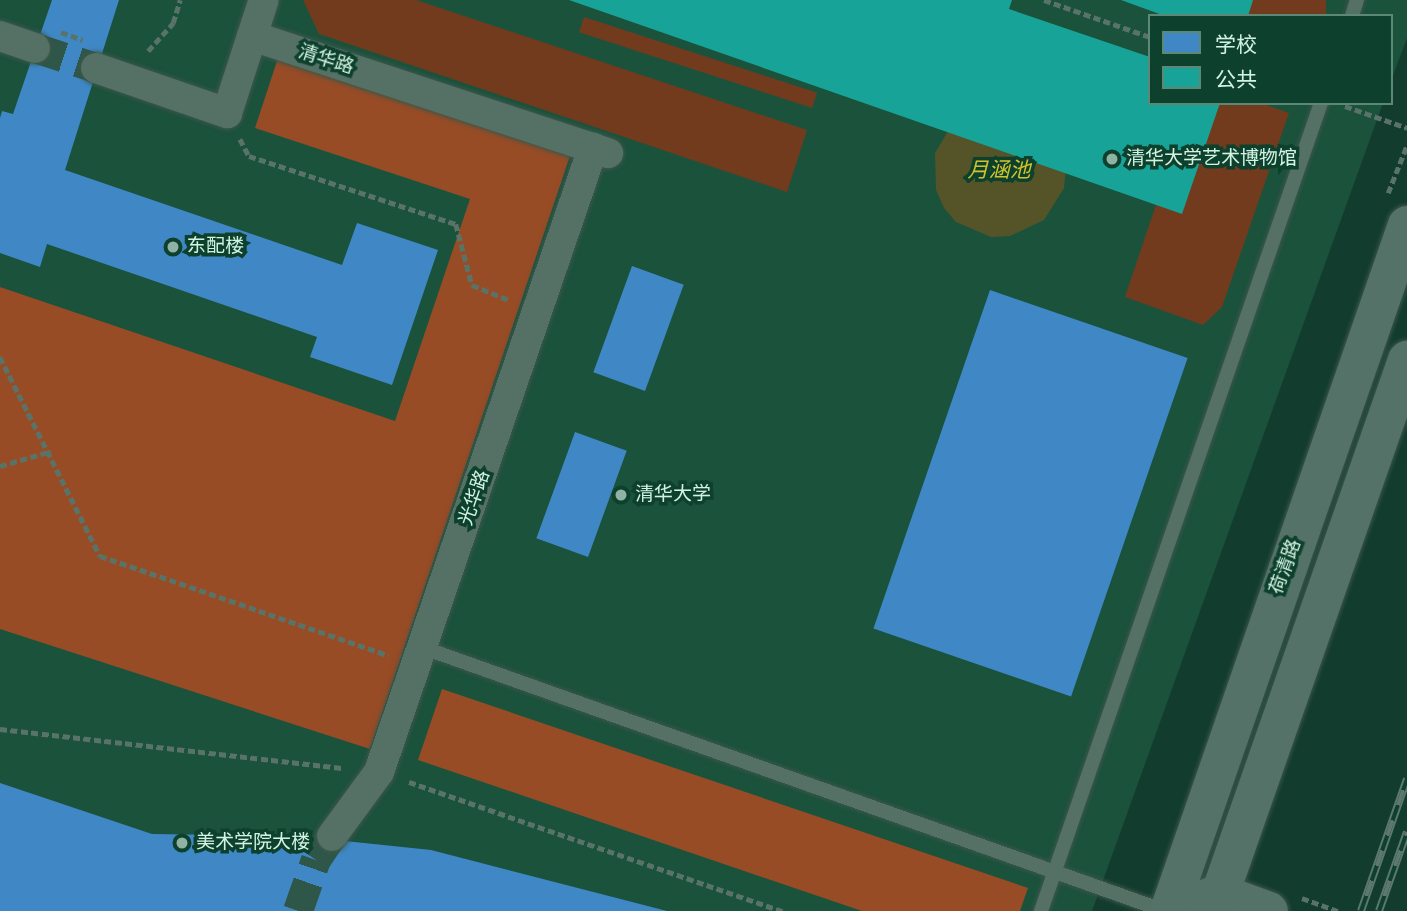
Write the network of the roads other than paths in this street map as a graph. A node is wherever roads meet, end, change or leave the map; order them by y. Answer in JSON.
{"nodes":[{"id":1,"x":264,"y":0,"type":"edge"},
{"id":2,"x":0,"y":36,"type":"edge"},
{"id":3,"x":252,"y":36,"type":"junction"},
{"id":4,"x":35,"y":48,"type":"tunnel mouth"},
{"id":5,"x":96,"y":68,"type":"tunnel mouth"},
{"id":6,"x":1320,"y":105,"type":"edge"},
{"id":7,"x":601,"y":151,"type":"joint"},
{"id":8,"x":1407,"y":225,"type":"edge"},
{"id":9,"x":1407,"y":360,"type":"edge"},
{"id":10,"x":421,"y":656,"type":"junction"},
{"id":11,"x":332,"y":836,"type":"tunnel mouth"},
{"id":12,"x":1056,"y":870,"type":"junction"},
{"id":13,"x":1217,"y":902,"type":"edge"},
{"id":14,"x":1041,"y":911,"type":"edge"},
{"id":15,"x":1169,"y":911,"type":"edge"},
{"id":16,"x":1269,"y":911,"type":"edge"}],
"edges":[{"from":1,"to":3,"type":"street"},
{"from":2,"to":4,"type":"street"},
{"from":3,"to":5,"type":"street"},
{"from":3,"to":7,"type":"street","name":"清华路"},
{"from":6,"to":12,"type":"lane"},
{"from":7,"to":10,"type":"street","name":"光华路"},
{"from":8,"to":15,"type":"main road","name":"荷清路"},
{"from":9,"to":13,"type":"main road"},
{"from":10,"to":11,"type":"street","name":"光华路"},
{"from":10,"to":12,"type":"lane"},
{"from":12,"to":14,"type":"lane"},
{"from":12,"to":15,"type":"lane"},
{"from":13,"to":15,"type":"main road"},
{"from":13,"to":16,"type":"main road"}]}
